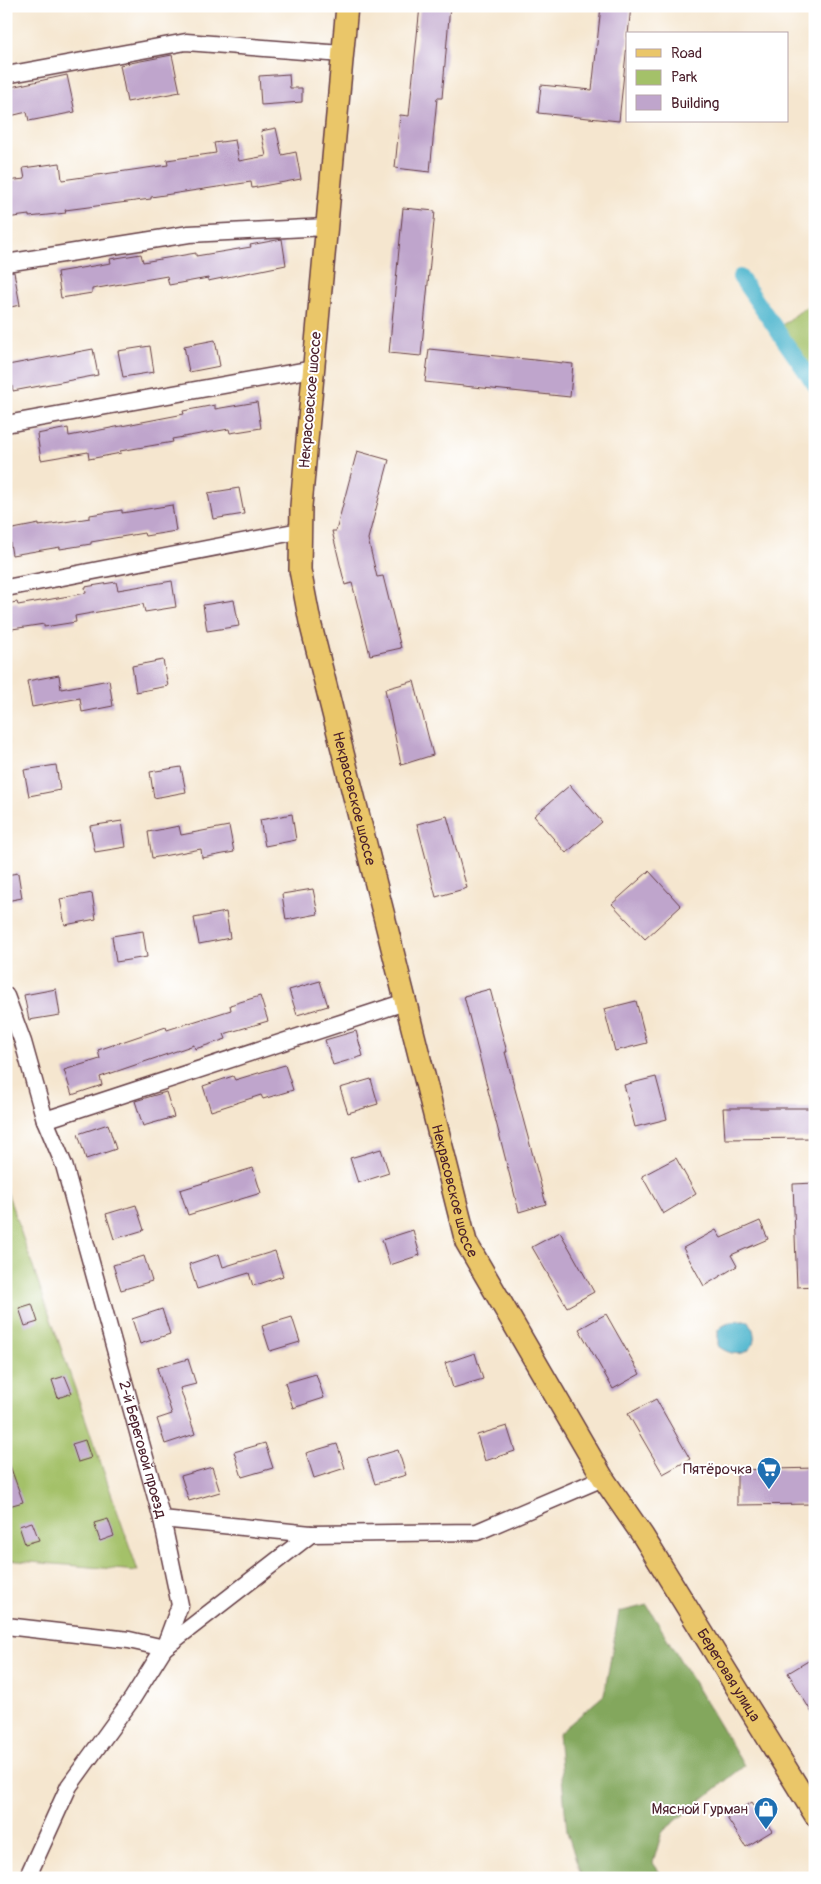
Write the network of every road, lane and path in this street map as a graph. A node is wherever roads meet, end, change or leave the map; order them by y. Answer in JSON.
{"nodes":[{"id":1,"x":347,"y":6,"type":"edge"},
{"id":2,"x":342,"y":54,"type":"junction"},
{"id":3,"x":6,"y":75,"type":"edge"},
{"id":4,"x":326,"y":228,"type":"junction"},
{"id":5,"x":6,"y":263,"type":"edge"},
{"id":6,"x":313,"y":369,"type":"junction"},
{"id":7,"x":6,"y":424,"type":"edge"},
{"id":8,"x":299,"y":531,"type":"junction"},
{"id":9,"x":6,"y":588,"type":"edge"},
{"id":10,"x":6,"y":996,"type":"edge"},
{"id":11,"x":405,"y":1002,"type":"junction"},
{"id":12,"x":45,"y":1120,"type":"junction"},
{"id":13,"x":603,"y":1478,"type":"junction"},
{"id":14,"x":162,"y":1519,"type":"junction"},
{"id":15,"x":312,"y":1534,"type":"junction"},
{"id":16,"x":643,"y":1536,"type":"joint"},
{"id":17,"x":6,"y":1626,"type":"edge"},
{"id":18,"x":164,"y":1648,"type":"junction"},
{"id":19,"x":815,"y":1815,"type":"edge"},
{"id":20,"x":27,"y":1878,"type":"edge"}],
"edges":[{"from":1,"to":2,"type":"main road","name":"Некрасовское шоссе"},
{"from":2,"to":3,"type":"street"},
{"from":2,"to":4,"type":"main road","name":"Некрасовское шоссе"},
{"from":4,"to":5,"type":"street"},
{"from":4,"to":6,"type":"main road","name":"Некрасовское шоссе"},
{"from":6,"to":7,"type":"street"},
{"from":6,"to":8,"type":"main road","name":"Некрасовское шоссе"},
{"from":8,"to":9,"type":"street"},
{"from":8,"to":11,"type":"main road","name":"Некрасовское шоссе"},
{"from":10,"to":12,"type":"street","name":"2-й Береговой проезд"},
{"from":11,"to":12,"type":"street"},
{"from":11,"to":13,"type":"main road","name":"Некрасовское шоссе"},
{"from":12,"to":14,"type":"street","name":"2-й Береговой проезд"},
{"from":13,"to":15,"type":"street"},
{"from":13,"to":16,"type":"main road","name":"Некрасовское шоссе"},
{"from":14,"to":15,"type":"street"},
{"from":14,"to":18,"type":"street","name":"2-й Береговой проезд"},
{"from":15,"to":18,"type":"street"},
{"from":16,"to":19,"type":"main road","name":"Береговая улица"},
{"from":17,"to":18,"type":"street"},
{"from":18,"to":20,"type":"street","name":"2-й Береговой проезд"}]}
